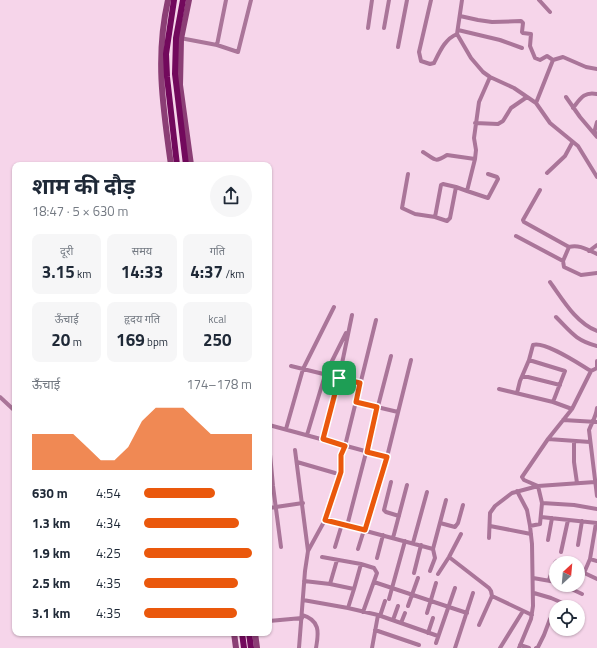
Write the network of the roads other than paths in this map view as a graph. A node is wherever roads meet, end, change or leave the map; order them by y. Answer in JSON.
{"nodes":[{"id":1,"x":168,"y":0,"type":"edge"},
{"id":2,"x":174,"y":0,"type":"edge"},
{"id":3,"x":182,"y":0,"type":"edge"},
{"id":4,"x":188,"y":0,"type":"edge"},
{"id":5,"x":226,"y":0,"type":"edge"},
{"id":6,"x":251,"y":0,"type":"edge"},
{"id":7,"x":372,"y":0,"type":"edge"},
{"id":8,"x":389,"y":0,"type":"edge"},
{"id":9,"x":407,"y":0,"type":"edge"},
{"id":10,"x":431,"y":0,"type":"edge"},
{"id":11,"x":462,"y":0,"type":"edge"},
{"id":12,"x":539,"y":0,"type":"edge"},
{"id":13,"x":550,"y":12,"type":"dead end"},
{"id":14,"x":460,"y":16,"type":"junction"},
{"id":15,"x":368,"y":28,"type":"dead end"},
{"id":16,"x":384,"y":28,"type":"dead end"},
{"id":17,"x":458,"y":32,"type":"junction"},
{"id":18,"x":178,"y":38,"type":"junction"},
{"id":19,"x":217,"y":45,"type":"junction"},
{"id":20,"x":398,"y":47,"type":"dead end"},
{"id":21,"x":522,"y":48,"type":"dead end"},
{"id":22,"x":553,"y":60,"type":"junction"},
{"id":23,"x":597,"y":69,"type":"edge"},
{"id":24,"x":490,"y":78,"type":"junction"},
{"id":25,"x":597,"y":94,"type":"edge"},
{"id":26,"x":527,"y":97,"type":"junction"},
{"id":27,"x":566,"y":97,"type":"dead end"},
{"id":28,"x":536,"y":103,"type":"junction"},
{"id":29,"x":573,"y":108,"type":"junction"},
{"id":30,"x":597,"y":122,"type":"edge"},
{"id":31,"x":475,"y":123,"type":"junction"},
{"id":32,"x":595,"y":133,"type":"edge"},
{"id":33,"x":597,"y":137,"type":"edge"},
{"id":34,"x":572,"y":143,"type":"junction"},
{"id":35,"x":423,"y":152,"type":"dead end"},
{"id":36,"x":475,"y":159,"type":"junction"},
{"id":37,"x":171,"y":162,"type":"edge"},
{"id":38,"x":177,"y":162,"type":"edge"},
{"id":39,"x":186,"y":162,"type":"edge"},
{"id":40,"x":191,"y":162,"type":"edge"},
{"id":41,"x":547,"y":173,"type":"dead end"},
{"id":42,"x":408,"y":174,"type":"dead end"},
{"id":43,"x":488,"y":174,"type":"dead end"},
{"id":44,"x":597,"y":176,"type":"edge"},
{"id":45,"x":456,"y":187,"type":"junction"},
{"id":46,"x":466,"y":190,"type":"junction"},
{"id":47,"x":540,"y":190,"type":"dead end"},
{"id":48,"x":435,"y":217,"type":"junction"},
{"id":49,"x":516,"y":236,"type":"dead end"},
{"id":50,"x":597,"y":245,"type":"edge"},
{"id":51,"x":569,"y":247,"type":"junction"},
{"id":52,"x":589,"y":251,"type":"junction"},
{"id":53,"x":597,"y":254,"type":"edge"},
{"id":54,"x":563,"y":261,"type":"junction"},
{"id":55,"x":597,"y":273,"type":"edge"},
{"id":56,"x":550,"y":282,"type":"dead end"},
{"id":57,"x":334,"y":308,"type":"dead end"},
{"id":58,"x":352,"y":315,"type":"dead end"},
{"id":59,"x":556,"y":317,"type":"dead end"},
{"id":60,"x":376,"y":320,"type":"dead end"},
{"id":61,"x":348,"y":330,"type":"junction"},
{"id":62,"x":597,"y":331,"type":"edge"},
{"id":63,"x":597,"y":346,"type":"edge"},
{"id":64,"x":391,"y":356,"type":"dead end"},
{"id":65,"x":411,"y":360,"type":"dead end"},
{"id":66,"x":529,"y":360,"type":"junction"},
{"id":67,"x":597,"y":361,"type":"edge"},
{"id":68,"x":291,"y":366,"type":"dead end"},
{"id":69,"x":597,"y":368,"type":"edge"},
{"id":70,"x":303,"y":369,"type":"junction"},
{"id":71,"x":591,"y":371,"type":"junction"},
{"id":72,"x":325,"y":375,"type":"junction"},
{"id":73,"x":522,"y":377,"type":"junction"},
{"id":74,"x":339,"y":378,"type":"junction"},
{"id":75,"x":360,"y":383,"type":"junction"},
{"id":76,"x":560,"y":385,"type":"junction"},
{"id":77,"x":499,"y":389,"type":"dead end"},
{"id":78,"x":518,"y":393,"type":"junction"},
{"id":79,"x":0,"y":397,"type":"edge"},
{"id":80,"x":356,"y":402,"type":"junction"},
{"id":81,"x":553,"y":402,"type":"junction"},
{"id":82,"x":377,"y":407,"type":"junction"},
{"id":83,"x":12,"y":408,"type":"edge"},
{"id":84,"x":597,"y":408,"type":"edge"},
{"id":85,"x":572,"y":409,"type":"junction"},
{"id":86,"x":398,"y":412,"type":"junction"},
{"id":87,"x":563,"y":420,"type":"junction"},
{"id":88,"x":592,"y":422,"type":"junction"},
{"id":89,"x":597,"y":422,"type":"edge"},
{"id":90,"x":272,"y":426,"type":"edge"},
{"id":91,"x":286,"y":429,"type":"junction"},
{"id":92,"x":307,"y":435,"type":"junction"},
{"id":93,"x":323,"y":439,"type":"junction"},
{"id":94,"x":548,"y":439,"type":"junction"},
{"id":95,"x":574,"y":441,"type":"junction"},
{"id":96,"x":590,"y":442,"type":"junction"},
{"id":97,"x":345,"y":446,"type":"junction"},
{"id":98,"x":295,"y":450,"type":"dead end"},
{"id":99,"x":367,"y":452,"type":"junction"},
{"id":100,"x":387,"y":457,"type":"junction"},
{"id":101,"x":297,"y":462,"type":"junction"},
{"id":102,"x":272,"y":471,"type":"edge"},
{"id":103,"x":335,"y":473,"type":"dead end"},
{"id":104,"x":391,"y":482,"type":"dead end"},
{"id":105,"x":595,"y":482,"type":"junction"},
{"id":106,"x":577,"y":483,"type":"junction"},
{"id":107,"x":407,"y":485,"type":"dead end"},
{"id":108,"x":538,"y":486,"type":"junction"},
{"id":109,"x":427,"y":492,"type":"dead end"},
{"id":110,"x":516,"y":492,"type":"junction"},
{"id":111,"x":597,"y":496,"type":"edge"},
{"id":112,"x":446,"y":500,"type":"dead end"},
{"id":113,"x":303,"y":503,"type":"junction"},
{"id":114,"x":542,"y":503,"type":"junction"},
{"id":115,"x":463,"y":505,"type":"dead end"},
{"id":116,"x":276,"y":507,"type":"junction"},
{"id":117,"x":272,"y":508,"type":"edge"},
{"id":118,"x":597,"y":509,"type":"edge"},
{"id":119,"x":399,"y":516,"type":"junction"},
{"id":120,"x":541,"y":517,"type":"junction"},
{"id":121,"x":552,"y":518,"type":"junction"},
{"id":122,"x":325,"y":520,"type":"junction"},
{"id":123,"x":568,"y":520,"type":"junction"},
{"id":124,"x":582,"y":521,"type":"junction"},
{"id":125,"x":440,"y":523,"type":"junction"},
{"id":126,"x":597,"y":523,"type":"edge"},
{"id":127,"x":345,"y":525,"type":"junction"},
{"id":128,"x":490,"y":526,"type":"junction"},
{"id":129,"x":530,"y":526,"type":"junction"},
{"id":130,"x":365,"y":530,"type":"junction"},
{"id":131,"x":461,"y":534,"type":"dead end"},
{"id":132,"x":530,"y":534,"type":"junction"},
{"id":133,"x":384,"y":535,"type":"junction"},
{"id":134,"x":393,"y":538,"type":"junction"},
{"id":135,"x":489,"y":538,"type":"dead end"},
{"id":136,"x":548,"y":540,"type":"dead end"},
{"id":137,"x":405,"y":541,"type":"junction"},
{"id":138,"x":413,"y":543,"type":"junction"},
{"id":139,"x":421,"y":545,"type":"junction"},
{"id":140,"x":578,"y":545,"type":"dead end"},
{"id":141,"x":281,"y":547,"type":"dead end"},
{"id":142,"x":335,"y":547,"type":"dead end"},
{"id":143,"x":433,"y":549,"type":"junction"},
{"id":144,"x":358,"y":550,"type":"dead end"},
{"id":145,"x":308,"y":551,"type":"junction"},
{"id":146,"x":561,"y":552,"type":"dead end"},
{"id":147,"x":322,"y":557,"type":"dead end"},
{"id":148,"x":449,"y":557,"type":"junction"},
{"id":149,"x":377,"y":558,"type":"dead end"},
{"id":150,"x":590,"y":559,"type":"junction"},
{"id":151,"x":337,"y":560,"type":"junction"},
{"id":152,"x":597,"y":561,"type":"edge"},
{"id":153,"x":361,"y":564,"type":"junction"},
{"id":154,"x":430,"y":571,"type":"dead end"},
{"id":155,"x":585,"y":571,"type":"edge"},
{"id":156,"x":414,"y":573,"type":"dead end"},
{"id":157,"x":585,"y":573,"type":"edge"},
{"id":158,"x":438,"y":574,"type":"dead end"},
{"id":159,"x":418,"y":578,"type":"dead end"},
{"id":160,"x":532,"y":578,"type":"junction"},
{"id":161,"x":597,"y":578,"type":"edge"},
{"id":162,"x":549,"y":580,"type":"edge"},
{"id":163,"x":304,"y":581,"type":"junction"},
{"id":164,"x":374,"y":582,"type":"junction"},
{"id":165,"x":436,"y":583,"type":"dead end"},
{"id":166,"x":330,"y":584,"type":"junction"},
{"id":167,"x":392,"y":588,"type":"junction"},
{"id":168,"x":455,"y":588,"type":"dead end"},
{"id":169,"x":354,"y":589,"type":"junction"},
{"id":170,"x":578,"y":592,"type":"edge"},
{"id":171,"x":473,"y":593,"type":"dead end"},
{"id":172,"x":534,"y":593,"type":"junction"},
{"id":173,"x":412,"y":594,"type":"junction"},
{"id":174,"x":582,"y":594,"type":"dead end"},
{"id":175,"x":492,"y":596,"type":"junction"},
{"id":176,"x":303,"y":600,"type":"junction"},
{"id":177,"x":556,"y":600,"type":"edge"},
{"id":178,"x":431,"y":601,"type":"junction"},
{"id":179,"x":398,"y":606,"type":"dead end"},
{"id":180,"x":408,"y":606,"type":"dead end"},
{"id":181,"x":449,"y":607,"type":"junction"},
{"id":182,"x":348,"y":608,"type":"junction"},
{"id":183,"x":523,"y":610,"type":"junction"},
{"id":184,"x":363,"y":612,"type":"junction"},
{"id":185,"x":405,"y":613,"type":"dead end"},
{"id":186,"x":427,"y":613,"type":"dead end"},
{"id":187,"x":467,"y":613,"type":"junction"},
{"id":188,"x":532,"y":613,"type":"junction"},
{"id":189,"x":379,"y":615,"type":"junction"},
{"id":190,"x":302,"y":616,"type":"junction"},
{"id":191,"x":433,"y":618,"type":"dead end"},
{"id":192,"x":393,"y":620,"type":"junction"},
{"id":193,"x":272,"y":621,"type":"edge"},
{"id":194,"x":549,"y":622,"type":"edge"},
{"id":195,"x":401,"y":623,"type":"junction"},
{"id":196,"x":479,"y":625,"type":"dead end"},
{"id":197,"x":375,"y":630,"type":"junction"},
{"id":198,"x":428,"y":633,"type":"junction"},
{"id":199,"x":234,"y":636,"type":"edge"},
{"id":200,"x":242,"y":636,"type":"edge"},
{"id":201,"x":250,"y":636,"type":"edge"},
{"id":202,"x":255,"y":636,"type":"edge"},
{"id":203,"x":438,"y":636,"type":"junction"},
{"id":204,"x":436,"y":643,"type":"dead end"},
{"id":205,"x":419,"y":645,"type":"dead end"},
{"id":206,"x":519,"y":647,"type":"edge"},
{"id":207,"x":236,"y":648,"type":"edge"},
{"id":208,"x":244,"y":648,"type":"edge"},
{"id":209,"x":252,"y":648,"type":"edge"},
{"id":210,"x":257,"y":648,"type":"edge"},
{"id":211,"x":299,"y":648,"type":"edge"},
{"id":212,"x":316,"y":648,"type":"edge"},
{"id":213,"x":372,"y":648,"type":"edge"},
{"id":214,"x":455,"y":648,"type":"edge"},
{"id":215,"x":500,"y":648,"type":"edge"},
{"id":216,"x":529,"y":648,"type":"edge"},
{"id":217,"x":536,"y":648,"type":"edge"}],
"edges":[{"from":1,"to":37,"type":"street"},
{"from":2,"to":38,"type":"main road"},
{"from":3,"to":18,"type":"main road"},
{"from":4,"to":18,"type":"street"},
{"from":5,"to":19,"type":"street"},
{"from":6,"to":19,"type":"street"},
{"from":7,"to":15,"type":"street"},
{"from":8,"to":16,"type":"street"},
{"from":9,"to":20,"type":"street"},
{"from":10,"to":17,"type":"street"},
{"from":11,"to":14,"type":"street"},
{"from":12,"to":13,"type":"street"},
{"from":14,"to":17,"type":"street"},
{"from":14,"to":22,"type":"street"},
{"from":17,"to":21,"type":"street"},
{"from":17,"to":24,"type":"street"},
{"from":18,"to":19,"type":"street"},
{"from":18,"to":39,"type":"main road"},
{"from":18,"to":40,"type":"street"},
{"from":22,"to":23,"type":"street"},
{"from":22,"to":28,"type":"street"},
{"from":24,"to":26,"type":"street"},
{"from":24,"to":31,"type":"street"},
{"from":25,"to":29,"type":"street"},
{"from":26,"to":28,"type":"street"},
{"from":26,"to":31,"type":"street"},
{"from":27,"to":29,"type":"street"},
{"from":28,"to":34,"type":"street"},
{"from":29,"to":32,"type":"street"},
{"from":30,"to":32,"type":"street"},
{"from":31,"to":36,"type":"street"},
{"from":32,"to":33,"type":"street"},
{"from":34,"to":41,"type":"street"},
{"from":34,"to":44,"type":"street"},
{"from":35,"to":36,"type":"street"},
{"from":36,"to":46,"type":"street"},
{"from":42,"to":48,"type":"street"},
{"from":43,"to":46,"type":"street"},
{"from":45,"to":46,"type":"street"},
{"from":45,"to":48,"type":"street"},
{"from":45,"to":48,"type":"street"},
{"from":47,"to":51,"type":"street"},
{"from":49,"to":54,"type":"street"},
{"from":50,"to":52,"type":"street"},
{"from":51,"to":52,"type":"street"},
{"from":51,"to":54,"type":"street"},
{"from":52,"to":53,"type":"street"},
{"from":54,"to":55,"type":"street"},
{"from":56,"to":62,"type":"street"},
{"from":57,"to":70,"type":"street"},
{"from":58,"to":61,"type":"street"},
{"from":59,"to":63,"type":"street"},
{"from":60,"to":75,"type":"street"},
{"from":61,"to":72,"type":"street"},
{"from":61,"to":74,"type":"street"},
{"from":64,"to":82,"type":"street"},
{"from":65,"to":86,"type":"street"},
{"from":66,"to":71,"type":"street"},
{"from":66,"to":73,"type":"street"},
{"from":66,"to":76,"type":"street"},
{"from":67,"to":69,"type":"street"},
{"from":68,"to":70,"type":"street"},
{"from":69,"to":71,"type":"street"},
{"from":70,"to":72,"type":"street"},
{"from":70,"to":91,"type":"street"},
{"from":71,"to":85,"type":"street"},
{"from":72,"to":74,"type":"street"},
{"from":72,"to":92,"type":"street"},
{"from":73,"to":76,"type":"street"},
{"from":73,"to":78,"type":"street"},
{"from":74,"to":75,"type":"street"},
{"from":74,"to":93,"type":"street"},
{"from":75,"to":80,"type":"street"},
{"from":76,"to":81,"type":"street"},
{"from":77,"to":78,"type":"street"},
{"from":78,"to":81,"type":"street"},
{"from":79,"to":83,"type":"street"},
{"from":80,"to":82,"type":"street"},
{"from":80,"to":97,"type":"street"},
{"from":81,"to":85,"type":"street"},
{"from":82,"to":86,"type":"street"},
{"from":82,"to":99,"type":"street"},
{"from":84,"to":88,"type":"street"},
{"from":85,"to":87,"type":"street"},
{"from":86,"to":100,"type":"street"},
{"from":87,"to":88,"type":"street"},
{"from":87,"to":94,"type":"street"},
{"from":88,"to":89,"type":"street"},
{"from":88,"to":96,"type":"street"},
{"from":90,"to":91,"type":"street"},
{"from":91,"to":92,"type":"street"},
{"from":92,"to":93,"type":"street"},
{"from":93,"to":97,"type":"street"},
{"from":94,"to":95,"type":"street"},
{"from":94,"to":108,"type":"street"},
{"from":95,"to":96,"type":"street"},
{"from":95,"to":106,"type":"street"},
{"from":96,"to":105,"type":"street"},
{"from":97,"to":99,"type":"street"},
{"from":97,"to":122,"type":"street"},
{"from":98,"to":101,"type":"street"},
{"from":99,"to":100,"type":"street"},
{"from":99,"to":127,"type":"street"},
{"from":100,"to":130,"type":"street"},
{"from":101,"to":103,"type":"street"},
{"from":101,"to":113,"type":"street"},
{"from":102,"to":116,"type":"street"},
{"from":104,"to":119,"type":"street"},
{"from":105,"to":106,"type":"street"},
{"from":105,"to":111,"type":"street"},
{"from":106,"to":108,"type":"street"},
{"from":107,"to":119,"type":"street"},
{"from":108,"to":110,"type":"street"},
{"from":108,"to":114,"type":"street"},
{"from":109,"to":138,"type":"street"},
{"from":110,"to":128,"type":"street"},
{"from":110,"to":129,"type":"street"},
{"from":112,"to":125,"type":"street"},
{"from":113,"to":116,"type":"street"},
{"from":113,"to":145,"type":"street"},
{"from":114,"to":118,"type":"street"},
{"from":114,"to":120,"type":"street"},
{"from":115,"to":125,"type":"street"},
{"from":116,"to":117,"type":"street"},
{"from":116,"to":141,"type":"street"},
{"from":119,"to":134,"type":"street"},
{"from":120,"to":121,"type":"street"},
{"from":120,"to":129,"type":"street"},
{"from":121,"to":123,"type":"street"},
{"from":121,"to":136,"type":"street"},
{"from":122,"to":127,"type":"street"},
{"from":122,"to":145,"type":"street"},
{"from":123,"to":124,"type":"street"},
{"from":123,"to":146,"type":"street"},
{"from":124,"to":126,"type":"street"},
{"from":124,"to":140,"type":"street"},
{"from":125,"to":143,"type":"street"},
{"from":126,"to":150,"type":"street"},
{"from":127,"to":130,"type":"street"},
{"from":127,"to":142,"type":"street"},
{"from":128,"to":132,"type":"street"},
{"from":128,"to":135,"type":"street"},
{"from":129,"to":132,"type":"street"},
{"from":130,"to":133,"type":"street"},
{"from":130,"to":144,"type":"street"},
{"from":131,"to":148,"type":"street"},
{"from":132,"to":160,"type":"street"},
{"from":133,"to":134,"type":"street"},
{"from":133,"to":149,"type":"street"},
{"from":134,"to":137,"type":"street"},
{"from":137,"to":138,"type":"street"},
{"from":137,"to":167,"type":"street"},
{"from":138,"to":139,"type":"street"},
{"from":139,"to":143,"type":"street"},
{"from":139,"to":156,"type":"street"},
{"from":143,"to":154,"type":"street"},
{"from":145,"to":163,"type":"street"},
{"from":147,"to":151,"type":"street"},
{"from":148,"to":158,"type":"street"},
{"from":148,"to":175,"type":"street"},
{"from":150,"to":152,"type":"street"},
{"from":150,"to":155,"type":"street"},
{"from":151,"to":153,"type":"street"},
{"from":151,"to":166,"type":"street"},
{"from":153,"to":164,"type":"street"},
{"from":153,"to":169,"type":"street"},
{"from":157,"to":161,"type":"street"},
{"from":159,"to":173,"type":"street"},
{"from":160,"to":162,"type":"street"},
{"from":160,"to":172,"type":"street"},
{"from":163,"to":166,"type":"street"},
{"from":163,"to":176,"type":"street"},
{"from":164,"to":167,"type":"street"},
{"from":164,"to":184,"type":"street"},
{"from":165,"to":178,"type":"street"},
{"from":166,"to":169,"type":"street"},
{"from":167,"to":173,"type":"street"},
{"from":167,"to":189,"type":"street"},
{"from":168,"to":181,"type":"street"},
{"from":169,"to":182,"type":"street"},
{"from":170,"to":174,"type":"street"},
{"from":171,"to":187,"type":"street"},
{"from":172,"to":177,"type":"street"},
{"from":172,"to":188,"type":"street"},
{"from":173,"to":178,"type":"street"},
{"from":173,"to":180,"type":"street"},
{"from":175,"to":183,"type":"street"},
{"from":175,"to":196,"type":"street"},
{"from":176,"to":182,"type":"street"},
{"from":176,"to":190,"type":"street"},
{"from":178,"to":181,"type":"street"},
{"from":178,"to":186,"type":"street"},
{"from":179,"to":192,"type":"street"},
{"from":181,"to":187,"type":"street"},
{"from":181,"to":203,"type":"street"},
{"from":182,"to":184,"type":"street"},
{"from":183,"to":188,"type":"street"},
{"from":183,"to":215,"type":"street"},
{"from":184,"to":189,"type":"street"},
{"from":185,"to":195,"type":"street"},
{"from":187,"to":214,"type":"street"},
{"from":188,"to":206,"type":"street"},
{"from":189,"to":192,"type":"street"},
{"from":189,"to":197,"type":"street"},
{"from":190,"to":193,"type":"street"},
{"from":190,"to":211,"type":"street"},
{"from":190,"to":212,"type":"street"},
{"from":191,"to":198,"type":"street"},
{"from":192,"to":195,"type":"street"},
{"from":194,"to":217,"type":"street"},
{"from":195,"to":198,"type":"street"},
{"from":197,"to":205,"type":"street"},
{"from":197,"to":213,"type":"street"},
{"from":198,"to":203,"type":"street"},
{"from":199,"to":207,"type":"street"},
{"from":200,"to":208,"type":"main road"},
{"from":201,"to":209,"type":"main road"},
{"from":202,"to":210,"type":"street"},
{"from":203,"to":204,"type":"street"},
{"from":206,"to":216,"type":"street"}]}
